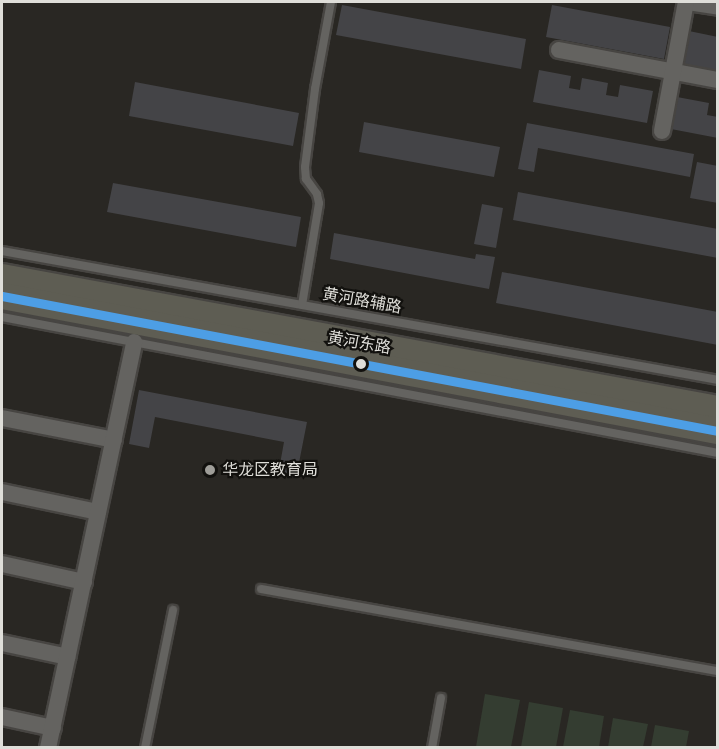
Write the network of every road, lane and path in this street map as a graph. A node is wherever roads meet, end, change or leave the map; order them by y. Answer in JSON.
{"nodes":[{"id":1,"x":331,"y":2,"type":"edge"},
{"id":2,"x":687,"y":2,"type":"edge"},
{"id":3,"x":717,"y":7,"type":"edge"},
{"id":4,"x":559,"y":50,"type":"dead end"},
{"id":5,"x":673,"y":71,"type":"junction"},
{"id":6,"x":717,"y":80,"type":"edge"},
{"id":7,"x":662,"y":131,"type":"dead end"},
{"id":8,"x":2,"y":251,"type":"edge"},
{"id":9,"x":2,"y":277,"type":"edge"},
{"id":10,"x":2,"y":296,"type":"edge"},
{"id":11,"x":302,"y":305,"type":"junction"},
{"id":12,"x":2,"y":317,"type":"edge"},
{"id":13,"x":134,"y":342,"type":"junction"},
{"id":14,"x":717,"y":380,"type":"edge"},
{"id":15,"x":717,"y":409,"type":"edge"},
{"id":16,"x":2,"y":418,"type":"edge"},
{"id":17,"x":717,"y":431,"type":"edge"},
{"id":18,"x":114,"y":440,"type":"junction"},
{"id":19,"x":717,"y":453,"type":"edge"},
{"id":20,"x":2,"y":492,"type":"edge"},
{"id":21,"x":98,"y":512,"type":"junction"},
{"id":22,"x":2,"y":564,"type":"edge"},
{"id":23,"x":84,"y":582,"type":"junction"},
{"id":24,"x":261,"y":588,"type":"dead end"},
{"id":25,"x":173,"y":610,"type":"dead end"},
{"id":26,"x":2,"y":643,"type":"edge"},
{"id":27,"x":68,"y":657,"type":"junction"},
{"id":28,"x":717,"y":671,"type":"edge"},
{"id":29,"x":441,"y":698,"type":"dead end"},
{"id":30,"x":2,"y":717,"type":"edge"},
{"id":31,"x":52,"y":728,"type":"junction"},
{"id":32,"x":48,"y":747,"type":"edge"},
{"id":33,"x":145,"y":747,"type":"edge"},
{"id":34,"x":432,"y":747,"type":"edge"}],
"edges":[{"from":1,"to":11,"type":"lane"},
{"from":2,"to":3,"type":"street"},
{"from":2,"to":5,"type":"street"},
{"from":4,"to":5,"type":"street"},
{"from":5,"to":6,"type":"street"},
{"from":5,"to":7,"type":"street"},
{"from":8,"to":11,"type":"lane","name":"黄河路辅路"},
{"from":9,"to":15,"type":"main road","name":"黄河东路"},
{"from":10,"to":17,"type":"main road","name":"黄河东路"},
{"from":11,"to":14,"type":"lane","name":"黄河路辅路"},
{"from":12,"to":13,"type":"lane"},
{"from":13,"to":18,"type":"street"},
{"from":13,"to":19,"type":"lane"},
{"from":16,"to":18,"type":"street"},
{"from":18,"to":21,"type":"street"},
{"from":20,"to":21,"type":"street"},
{"from":21,"to":23,"type":"street"},
{"from":22,"to":23,"type":"street"},
{"from":23,"to":27,"type":"street"},
{"from":24,"to":28,"type":"lane"},
{"from":25,"to":33,"type":"lane"},
{"from":26,"to":27,"type":"street"},
{"from":27,"to":31,"type":"street"},
{"from":29,"to":34,"type":"lane"},
{"from":30,"to":31,"type":"street"},
{"from":31,"to":32,"type":"street"}]}
